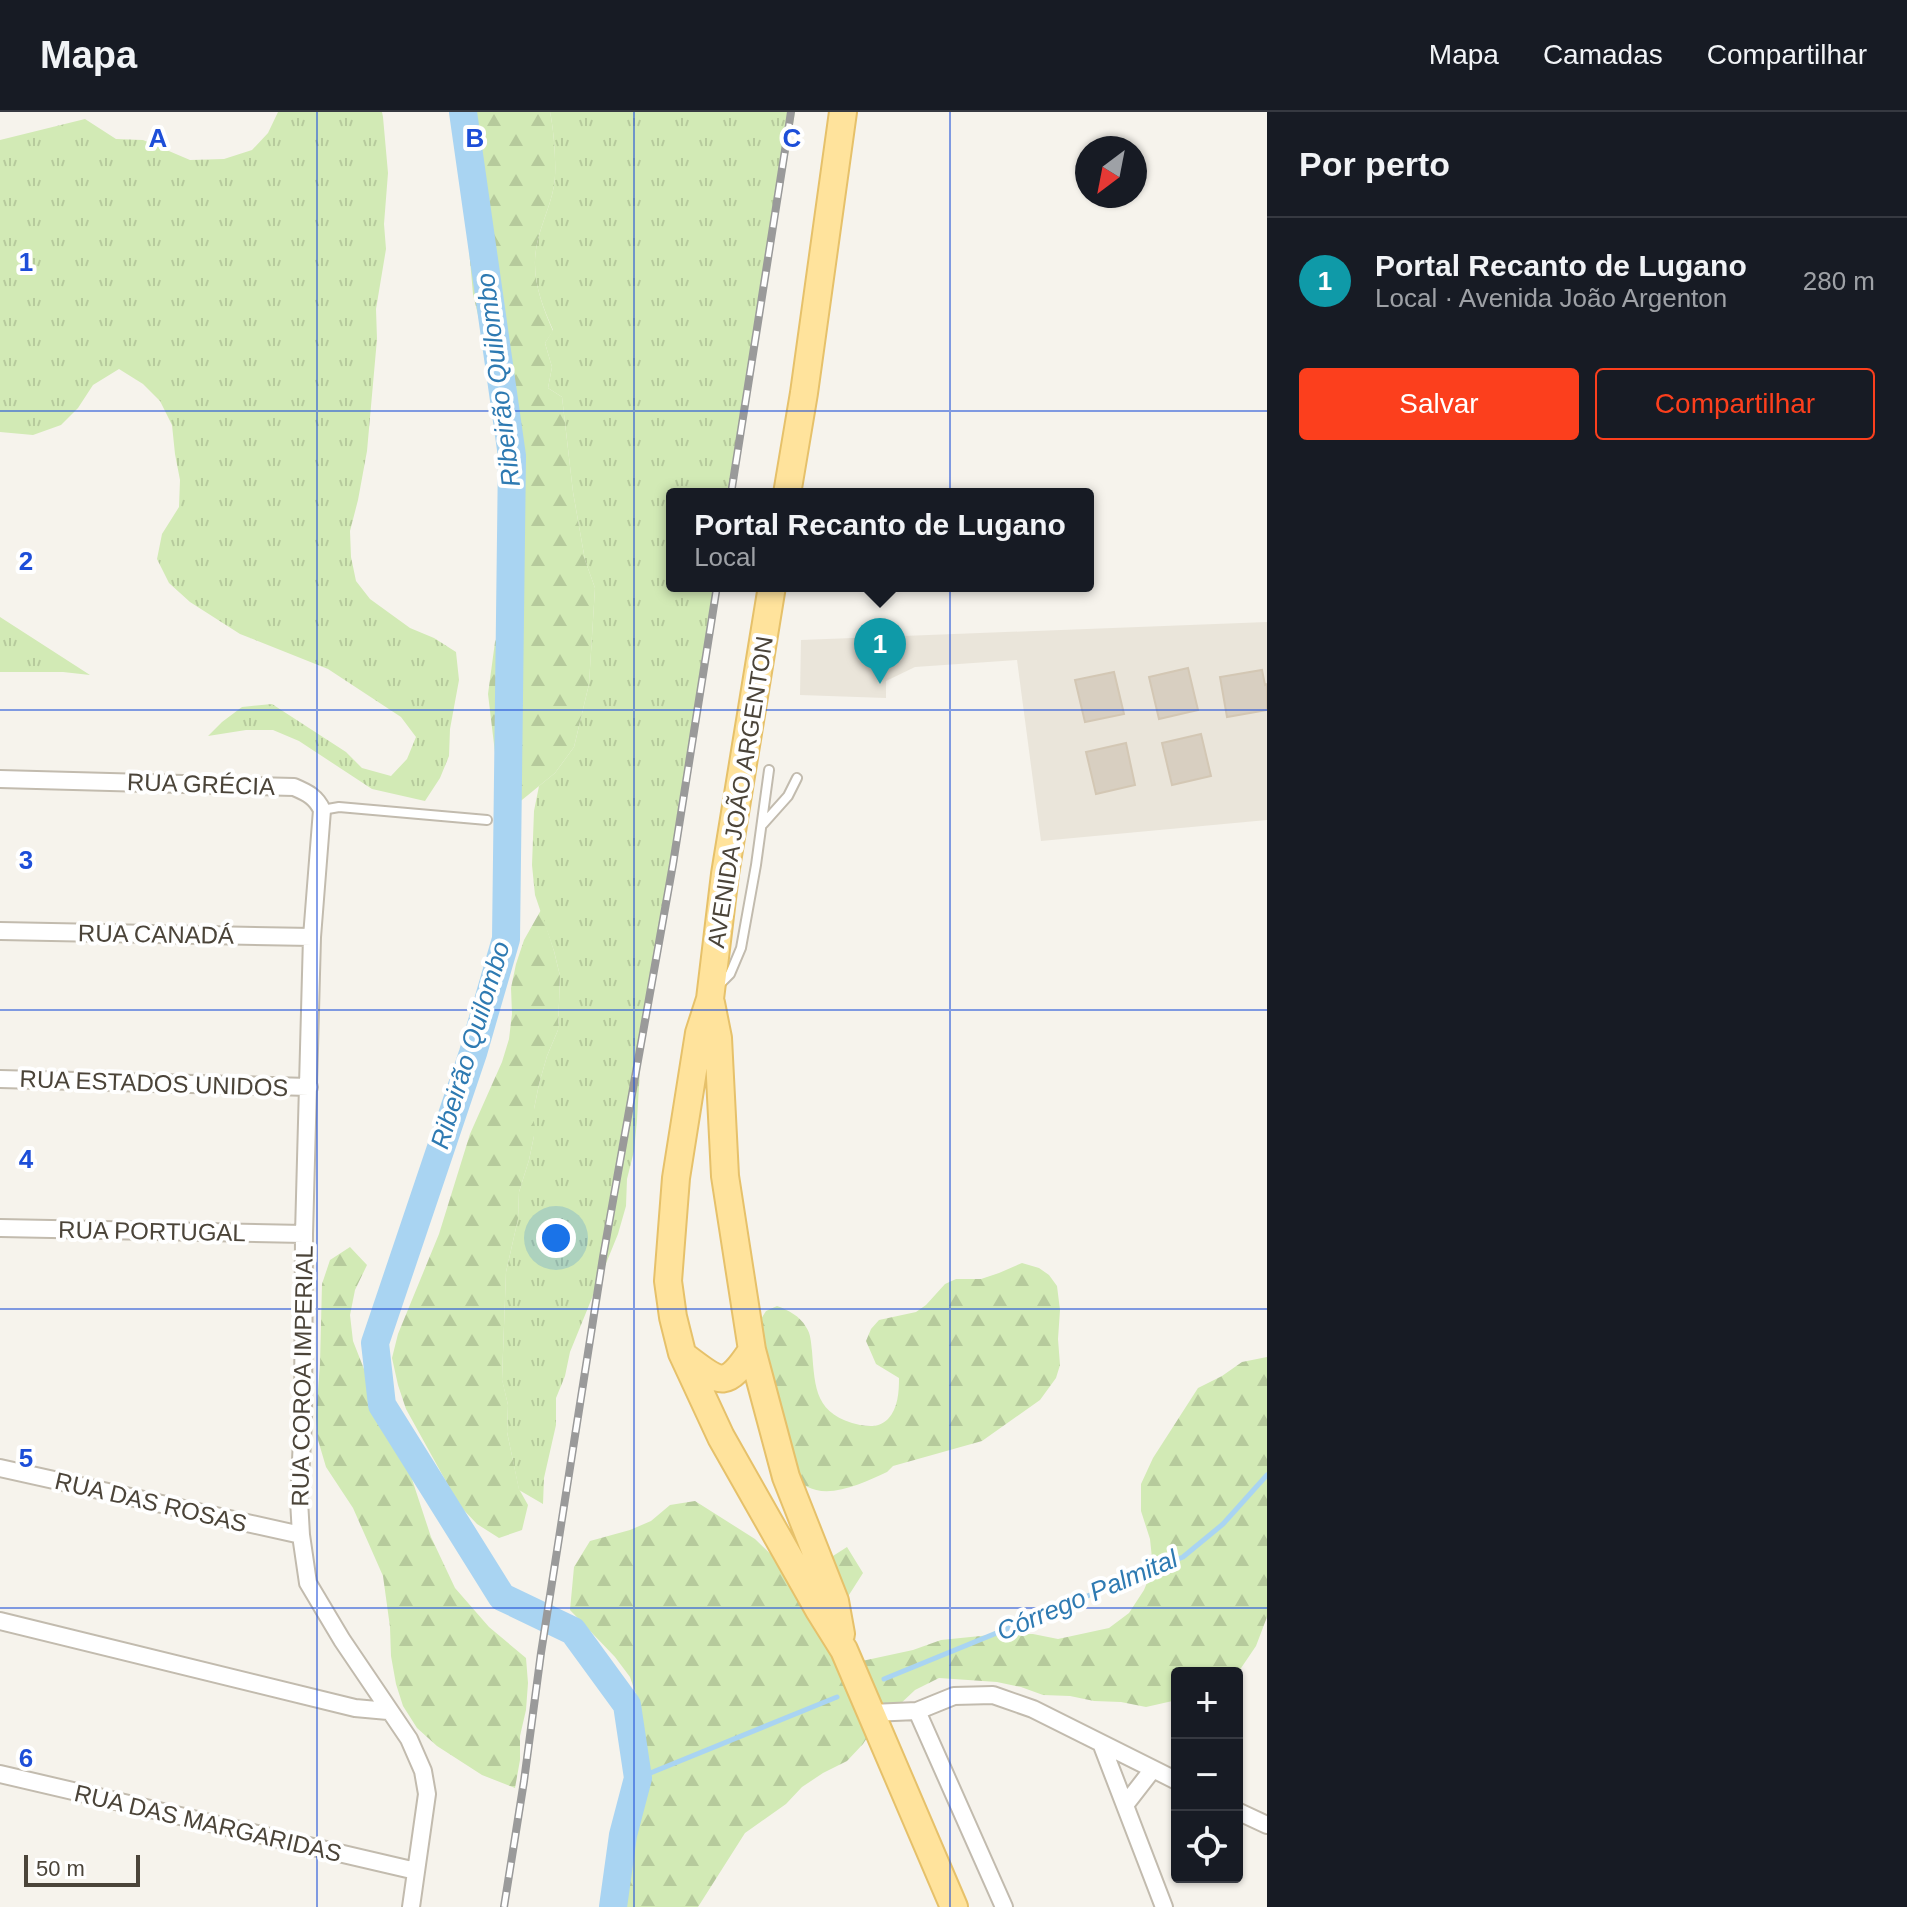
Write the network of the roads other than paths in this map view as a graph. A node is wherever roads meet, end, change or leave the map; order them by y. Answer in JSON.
{"nodes":[{"id":1,"x":843,"y":112,"type":"edge"},
{"id":2,"x":788,"y":488,"type":"edge"},
{"id":3,"x":771,"y":592,"type":"edge"},
{"id":4,"x":769,"y":770,"type":"dead end"},
{"id":5,"x":797,"y":778,"type":"dead end"},
{"id":6,"x":0,"y":779,"type":"edge"},
{"id":7,"x":322,"y":810,"type":"junction"},
{"id":8,"x":487,"y":820,"type":"dead end"},
{"id":9,"x":762,"y":825,"type":"junction"},
{"id":10,"x":0,"y":931,"type":"edge"},
{"id":11,"x":312,"y":937,"type":"junction"},
{"id":12,"x":710,"y":996,"type":"junction"},
{"id":13,"x":0,"y":1079,"type":"edge"},
{"id":14,"x":309,"y":1087,"type":"junction"},
{"id":15,"x":0,"y":1228,"type":"edge"},
{"id":16,"x":304,"y":1234,"type":"junction"},
{"id":17,"x":752,"y":1350,"type":"junction"},
{"id":18,"x":682,"y":1353,"type":"junction"},
{"id":19,"x":0,"y":1468,"type":"edge"},
{"id":20,"x":301,"y":1535,"type":"junction"},
{"id":21,"x":0,"y":1621,"type":"edge"},
{"id":22,"x":844,"y":1650,"type":"junction"},
{"id":23,"x":864,"y":1696,"type":"junction"},
{"id":24,"x":388,"y":1711,"type":"junction"},
{"id":25,"x":917,"y":1711,"type":"junction"},
{"id":26,"x":1101,"y":1743,"type":"junction"},
{"id":27,"x":1153,"y":1769,"type":"junction"},
{"id":28,"x":0,"y":1774,"type":"edge"},
{"id":29,"x":1171,"y":1778,"type":"edge"},
{"id":30,"x":1125,"y":1805,"type":"junction"},
{"id":31,"x":1243,"y":1814,"type":"edge"},
{"id":32,"x":1267,"y":1825,"type":"edge"},
{"id":33,"x":416,"y":1871,"type":"junction"},
{"id":34,"x":411,"y":1907,"type":"edge"},
{"id":35,"x":954,"y":1907,"type":"edge"},
{"id":36,"x":1004,"y":1907,"type":"edge"},
{"id":37,"x":1164,"y":1907,"type":"edge"}],
"edges":[{"from":1,"to":2,"type":"main road"},
{"from":3,"to":12,"type":"main road","name":"AVENIDA JOÃO ARGENTON"},
{"from":4,"to":9,"type":"lane"},
{"from":5,"to":9,"type":"lane"},
{"from":6,"to":7,"type":"street","name":"RUA GRÉCIA"},
{"from":7,"to":8,"type":"lane"},
{"from":7,"to":11,"type":"street","name":"RUA COROA IMPERIAL"},
{"from":9,"to":12,"type":"lane"},
{"from":10,"to":11,"type":"street","name":"RUA CANADÁ"},
{"from":11,"to":14,"type":"street","name":"RUA COROA IMPERIAL"},
{"from":12,"to":17,"type":"main road","name":"AVENIDA JOÃO ARGENTON"},
{"from":12,"to":18,"type":"main road","name":"AVENIDA JOÃO ARGENTON"},
{"from":13,"to":14,"type":"street","name":"RUA ESTADOS UNIDOS"},
{"from":14,"to":16,"type":"street","name":"RUA COROA IMPERIAL"},
{"from":15,"to":16,"type":"street","name":"RUA PORTUGAL"},
{"from":16,"to":20,"type":"street","name":"RUA COROA IMPERIAL"},
{"from":17,"to":18,"type":"main road"},
{"from":17,"to":22,"type":"main road","name":"AVENIDA JOÃO ARGENTON"},
{"from":18,"to":22,"type":"main road","name":"AVENIDA JOÃO ARGENTON"},
{"from":19,"to":20,"type":"street","name":"RUA DAS ROSAS"},
{"from":20,"to":24,"type":"street","name":"RUA COROA IMPERIAL"},
{"from":21,"to":24,"type":"street"},
{"from":22,"to":23,"type":"main road","name":"AVENIDA JOÃO ARGENTON"},
{"from":23,"to":25,"type":"street"},
{"from":23,"to":35,"type":"main road","name":"AVENIDA JOÃO ARGENTON"},
{"from":24,"to":33,"type":"street","name":"RUA COROA IMPERIAL"},
{"from":25,"to":26,"type":"street"},
{"from":25,"to":36,"type":"street"},
{"from":26,"to":27,"type":"street"},
{"from":26,"to":30,"type":"street"},
{"from":27,"to":29,"type":"street"},
{"from":27,"to":30,"type":"street"},
{"from":28,"to":33,"type":"street","name":"RUA DAS MARGARIDAS"},
{"from":30,"to":37,"type":"street"},
{"from":31,"to":32,"type":"street"},
{"from":33,"to":34,"type":"street","name":"RUA COROA IMPERIAL"}]}
